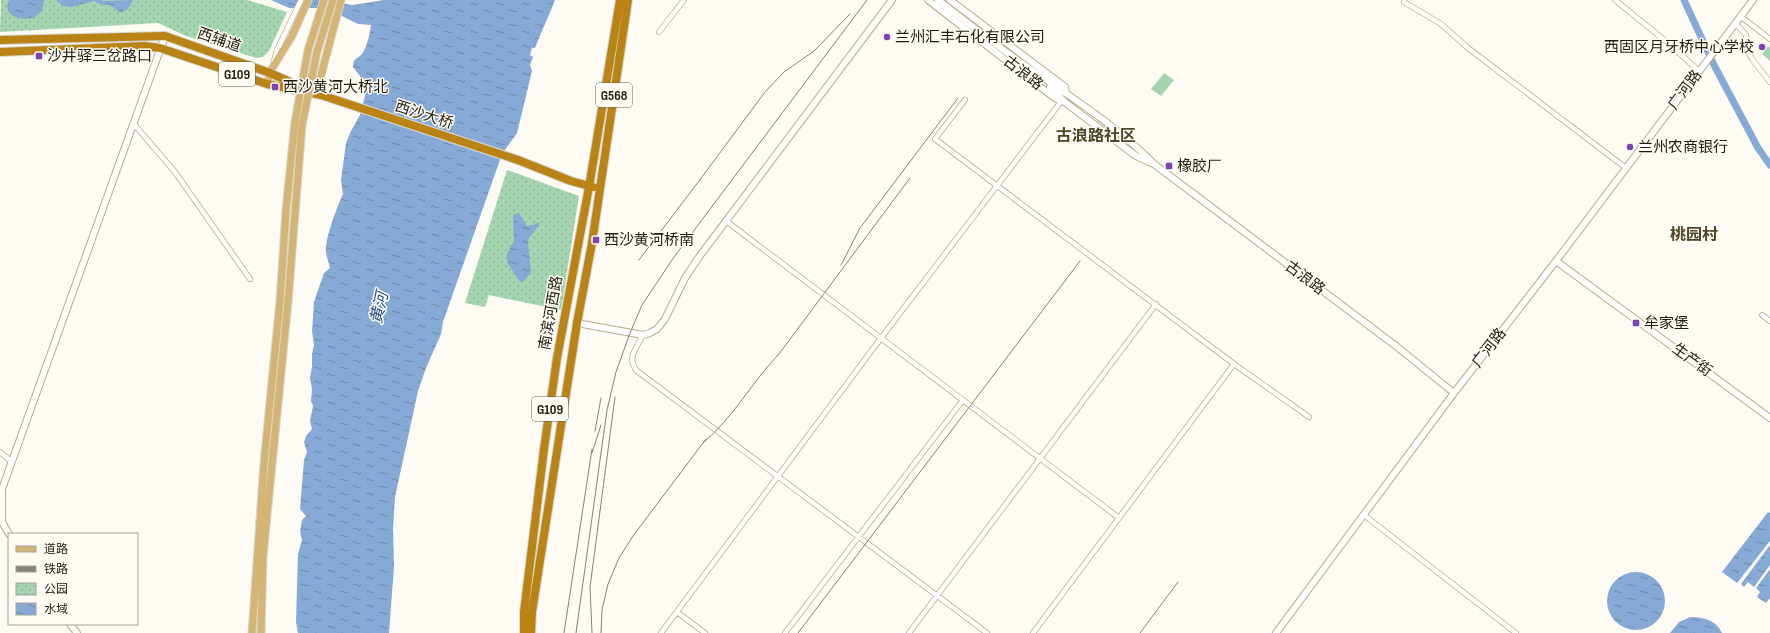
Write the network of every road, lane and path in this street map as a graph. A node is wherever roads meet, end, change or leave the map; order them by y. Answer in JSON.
{"nodes":[{"id":1,"x":301,"y":0,"type":"edge"},
{"id":2,"x":308,"y":0,"type":"edge"},
{"id":3,"x":324,"y":0,"type":"edge"},
{"id":4,"x":333,"y":0,"type":"edge"},
{"id":5,"x":341,"y":0,"type":"edge"},
{"id":6,"x":620,"y":0,"type":"edge"},
{"id":7,"x":628,"y":0,"type":"edge"},
{"id":8,"x":684,"y":0,"type":"edge"},
{"id":9,"x":892,"y":0,"type":"edge"},
{"id":10,"x":928,"y":0,"type":"edge"},
{"id":11,"x":938,"y":0,"type":"edge"},
{"id":12,"x":950,"y":0,"type":"edge"},
{"id":13,"x":1615,"y":0,"type":"edge"},
{"id":14,"x":1752,"y":0,"type":"edge"},
{"id":15,"x":1404,"y":2,"type":"dead end"},
{"id":16,"x":298,"y":14,"type":"junction"},
{"id":17,"x":1740,"y":16,"type":"junction"},
{"id":18,"x":1735,"y":23,"type":"junction"},
{"id":19,"x":659,"y":32,"type":"dead end"},
{"id":20,"x":165,"y":36,"type":"junction"},
{"id":21,"x":1770,"y":39,"type":"edge"},
{"id":22,"x":0,"y":40,"type":"edge"},
{"id":23,"x":160,"y":48,"type":"junction"},
{"id":24,"x":0,"y":54,"type":"edge"},
{"id":25,"x":1022,"y":63,"type":"junction"},
{"id":26,"x":271,"y":71,"type":"junction"},
{"id":27,"x":1699,"y":71,"type":"junction"},
{"id":28,"x":1770,"y":82,"type":"edge"},
{"id":29,"x":267,"y":84,"type":"junction"},
{"id":30,"x":1066,"y":93,"type":"junction"},
{"id":31,"x":319,"y":94,"type":"junction"},
{"id":32,"x":965,"y":100,"type":"dead end"},
{"id":33,"x":1062,"y":100,"type":"junction"},
{"id":34,"x":133,"y":123,"type":"junction"},
{"id":35,"x":1154,"y":164,"type":"junction"},
{"id":36,"x":1626,"y":168,"type":"junction"},
{"id":37,"x":996,"y":185,"type":"junction"},
{"id":38,"x":589,"y":186,"type":"junction"},
{"id":39,"x":600,"y":189,"type":"junction"},
{"id":40,"x":726,"y":221,"type":"junction"},
{"id":41,"x":1556,"y":261,"type":"junction"},
{"id":42,"x":250,"y":278,"type":"dead end"},
{"id":43,"x":1156,"y":304,"type":"junction"},
{"id":44,"x":1762,"y":315,"type":"dead end"},
{"id":45,"x":1770,"y":321,"type":"edge"},
{"id":46,"x":577,"y":323,"type":"junction"},
{"id":47,"x":643,"y":335,"type":"junction"},
{"id":48,"x":881,"y":338,"type":"junction"},
{"id":49,"x":1234,"y":364,"type":"junction"},
{"id":50,"x":1454,"y":392,"type":"junction"},
{"id":51,"x":963,"y":400,"type":"junction"},
{"id":52,"x":1309,"y":417,"type":"dead end"},
{"id":53,"x":1770,"y":418,"type":"edge"},
{"id":54,"x":0,"y":452,"type":"edge"},
{"id":55,"x":1040,"y":458,"type":"junction"},
{"id":56,"x":12,"y":462,"type":"junction"},
{"id":57,"x":778,"y":477,"type":"junction"},
{"id":58,"x":1364,"y":515,"type":"junction"},
{"id":59,"x":1119,"y":518,"type":"junction"},
{"id":60,"x":8,"y":533,"type":"edge"},
{"id":61,"x":858,"y":536,"type":"junction"},
{"id":62,"x":260,"y":556,"type":"junction"},
{"id":63,"x":937,"y":595,"type":"junction"},
{"id":64,"x":677,"y":612,"type":"junction"},
{"id":65,"x":71,"y":625,"type":"edge"},
{"id":66,"x":77,"y":633,"type":"edge"},
{"id":67,"x":252,"y":633,"type":"edge"},
{"id":68,"x":261,"y":633,"type":"edge"},
{"id":69,"x":524,"y":633,"type":"edge"},
{"id":70,"x":531,"y":633,"type":"edge"},
{"id":71,"x":662,"y":633,"type":"edge"},
{"id":72,"x":705,"y":633,"type":"edge"},
{"id":73,"x":785,"y":633,"type":"edge"},
{"id":74,"x":909,"y":633,"type":"edge"},
{"id":75,"x":987,"y":633,"type":"edge"},
{"id":76,"x":1033,"y":633,"type":"edge"},
{"id":77,"x":1276,"y":633,"type":"edge"},
{"id":78,"x":1516,"y":633,"type":"edge"}],
"edges":[{"from":1,"to":16,"type":"street"},
{"from":2,"to":16,"type":"main road"},
{"from":3,"to":62,"type":"main road","bridge":true},
{"from":4,"to":62,"type":"main road","bridge":true},
{"from":5,"to":31,"type":"main road"},
{"from":6,"to":38,"type":"highway","name":"南滨河西路","number":"G568"},
{"from":7,"to":39,"type":"highway","number":"G568"},
{"from":8,"to":19,"type":"street"},
{"from":9,"to":40,"type":"street"},
{"from":10,"to":33,"type":"street","name":"古浪路"},
{"from":11,"to":25,"type":"street","name":"古浪路"},
{"from":12,"to":30,"type":"street","name":"古浪路"},
{"from":13,"to":27,"type":"street"},
{"from":14,"to":17,"type":"street","name":"广河路"},
{"from":15,"to":36,"type":"street"},
{"from":16,"to":26,"type":"main road"},
{"from":17,"to":18,"type":"street","name":"广河路"},
{"from":17,"to":21,"type":"street"},
{"from":18,"to":27,"type":"street","name":"广河路"},
{"from":18,"to":28,"type":"street"},
{"from":20,"to":22,"type":"highway","name":"西辅道","number":"G109"},
{"from":20,"to":23,"type":"street"},
{"from":20,"to":26,"type":"highway","name":"西辅道","number":"G109"},
{"from":23,"to":24,"type":"highway","name":"西辅道","number":"G109"},
{"from":23,"to":29,"type":"highway","name":"西辅道","number":"G109"},
{"from":23,"to":34,"type":"street"},
{"from":25,"to":30,"type":"street","name":"古浪路"},
{"from":25,"to":33,"type":"street","name":"古浪路"},
{"from":26,"to":29,"type":"main road"},
{"from":26,"to":31,"type":"highway","name":"西辅道","number":"G109"},
{"from":27,"to":36,"type":"street","name":"广河路"},
{"from":29,"to":31,"type":"highway","name":"西辅道","number":"G109"},
{"from":30,"to":33,"type":"street"},
{"from":30,"to":35,"type":"street","name":"古浪路"},
{"from":31,"to":38,"type":"highway","name":"西沙大桥","number":"G109"},
{"from":32,"to":37,"type":"street"},
{"from":33,"to":35,"type":"street","name":"古浪路"},
{"from":33,"to":37,"type":"street"},
{"from":34,"to":42,"type":"street"},
{"from":34,"to":56,"type":"street"},
{"from":35,"to":50,"type":"street","name":"古浪路"},
{"from":36,"to":41,"type":"street","name":"广河路"},
{"from":37,"to":43,"type":"street"},
{"from":37,"to":48,"type":"street"},
{"from":38,"to":39,"type":"highway","number":"G109"},
{"from":38,"to":69,"type":"highway","name":"南滨河西路","number":"G109"},
{"from":39,"to":46,"type":"highway","number":"G109"},
{"from":40,"to":47,"type":"street"},
{"from":40,"to":48,"type":"street"},
{"from":41,"to":50,"type":"street","name":"广河路"},
{"from":41,"to":53,"type":"street","name":"生产街"},
{"from":43,"to":49,"type":"street"},
{"from":43,"to":55,"type":"street"},
{"from":44,"to":45,"type":"street"},
{"from":46,"to":47,"type":"street"},
{"from":46,"to":70,"type":"highway","name":"南滨河西路","number":"G109"},
{"from":47,"to":57,"type":"street"},
{"from":48,"to":51,"type":"street"},
{"from":48,"to":57,"type":"street"},
{"from":49,"to":52,"type":"street"},
{"from":49,"to":59,"type":"street"},
{"from":50,"to":58,"type":"street","name":"广河路"},
{"from":51,"to":55,"type":"street"},
{"from":51,"to":61,"type":"street"},
{"from":54,"to":56,"type":"street"},
{"from":55,"to":59,"type":"street"},
{"from":55,"to":63,"type":"street"},
{"from":56,"to":60,"type":"street"},
{"from":57,"to":61,"type":"street"},
{"from":57,"to":64,"type":"street"},
{"from":58,"to":77,"type":"street","name":"广河路"},
{"from":58,"to":78,"type":"street"},
{"from":59,"to":76,"type":"street"},
{"from":61,"to":63,"type":"street"},
{"from":61,"to":73,"type":"street"},
{"from":62,"to":67,"type":"main road"},
{"from":62,"to":68,"type":"main road"},
{"from":63,"to":74,"type":"street"},
{"from":63,"to":75,"type":"street"},
{"from":64,"to":71,"type":"street"},
{"from":64,"to":72,"type":"street"},
{"from":65,"to":66,"type":"street"}]}
